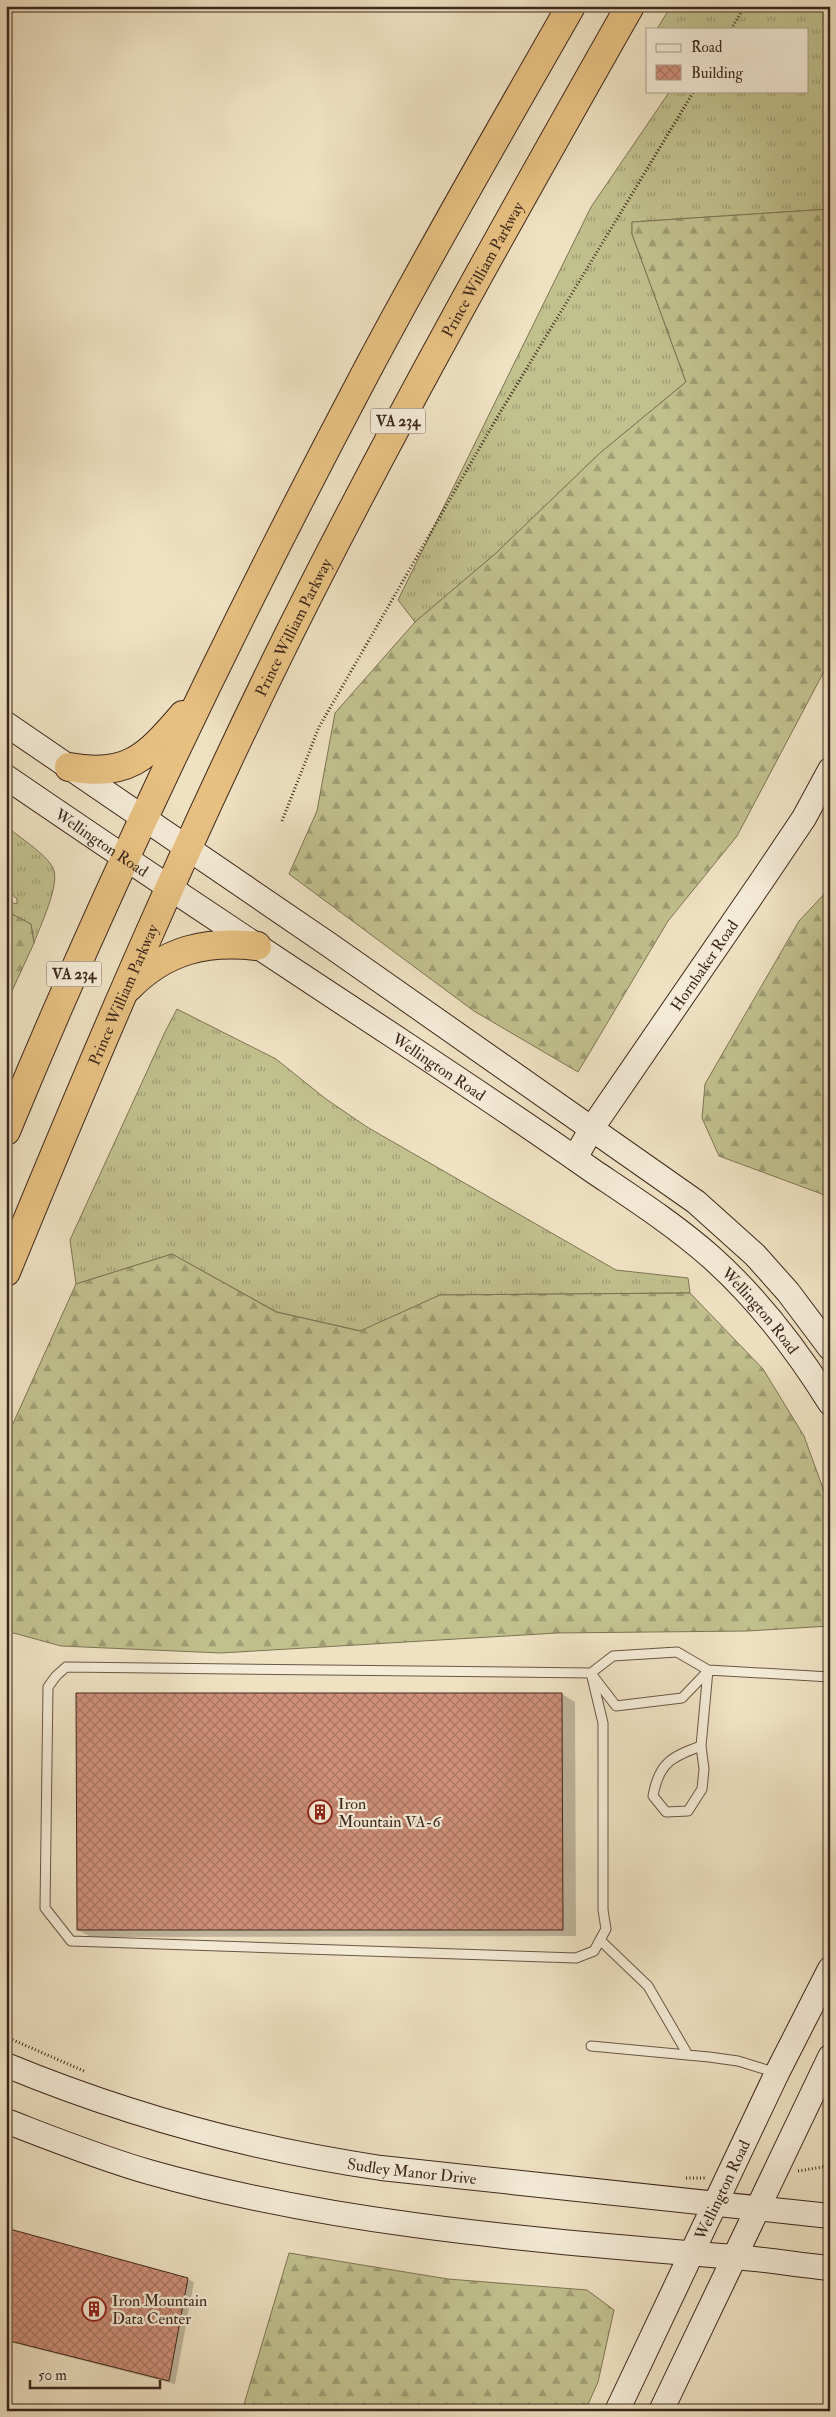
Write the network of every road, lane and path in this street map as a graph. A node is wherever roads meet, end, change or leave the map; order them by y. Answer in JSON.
{"nodes":[{"id":1,"x":571,"y":6,"type":"edge"},
{"id":2,"x":630,"y":6,"type":"edge"},
{"id":3,"x":745,"y":6,"type":"edge"},
{"id":4,"x":732,"y":28,"type":"edge"},
{"id":5,"x":693,"y":92,"type":"edge"},
{"id":6,"x":203,"y":691,"type":"junction"},
{"id":7,"x":6,"y":724,"type":"edge"},
{"id":8,"x":69,"y":767,"type":"junction"},
{"id":9,"x":830,"y":770,"type":"edge"},
{"id":10,"x":6,"y":777,"type":"edge"},
{"id":11,"x":145,"y":819,"type":"junction"},
{"id":12,"x":282,"y":821,"type":"dead end"},
{"id":13,"x":188,"y":848,"type":"junction"},
{"id":14,"x":126,"y":860,"type":"junction"},
{"id":15,"x":169,"y":889,"type":"junction"},
{"id":16,"x":257,"y":946,"type":"junction"},
{"id":17,"x":123,"y":995,"type":"junction"},
{"id":18,"x":592,"y":1128,"type":"junction"},
{"id":19,"x":6,"y":1131,"type":"edge"},
{"id":20,"x":575,"y":1158,"type":"junction"},
{"id":21,"x":6,"y":1272,"type":"edge"},
{"id":22,"x":830,"y":1348,"type":"edge"},
{"id":23,"x":830,"y":1403,"type":"edge"},
{"id":24,"x":708,"y":1670,"type":"junction"},
{"id":25,"x":590,"y":1673,"type":"junction"},
{"id":26,"x":830,"y":1677,"type":"edge"},
{"id":27,"x":701,"y":1746,"type":"junction"},
{"id":28,"x":600,"y":1940,"type":"junction"},
{"id":29,"x":830,"y":1969,"type":"edge"},
{"id":30,"x":6,"y":2037,"type":"edge"},
{"id":31,"x":591,"y":2046,"type":"dead end"},
{"id":32,"x":688,"y":2055,"type":"junction"},
{"id":33,"x":830,"y":2057,"type":"edge"},
{"id":34,"x":6,"y":2065,"type":"edge"},
{"id":35,"x":86,"y":2072,"type":"dead end"},
{"id":36,"x":777,"y":2073,"type":"junction"},
{"id":37,"x":6,"y":2120,"type":"edge"},
{"id":38,"x":823,"y":2167,"type":"dead end"},
{"id":39,"x":830,"y":2173,"type":"edge"},
{"id":40,"x":715,"y":2202,"type":"junction"},
{"id":41,"x":757,"y":2206,"type":"junction"},
{"id":42,"x":830,"y":2216,"type":"edge"},
{"id":43,"x":692,"y":2254,"type":"junction"},
{"id":44,"x":735,"y":2257,"type":"junction"},
{"id":45,"x":830,"y":2268,"type":"edge"},
{"id":46,"x":617,"y":2411,"type":"edge"},
{"id":47,"x":661,"y":2411,"type":"edge"}],
"edges":[{"from":1,"to":6,"type":"highway","number":"VA 234"},
{"from":2,"to":13,"type":"highway","name":"Prince William Parkway","number":"VA 234"},
{"from":3,"to":4,"type":"path"},
{"from":5,"to":12,"type":"path"},
{"from":6,"to":8,"type":"highway"},
{"from":6,"to":11,"type":"highway","number":"VA 234"},
{"from":7,"to":8,"type":"main road","name":"Wellington Road"},
{"from":8,"to":11,"type":"main road","name":"Wellington Road"},
{"from":9,"to":18,"type":"main road","name":"Hornbaker Road"},
{"from":10,"to":14,"type":"main road","name":"Wellington Road"},
{"from":11,"to":13,"type":"main road","name":"Wellington Road"},
{"from":11,"to":14,"type":"highway","number":"VA 234"},
{"from":13,"to":15,"type":"highway","name":"Prince William Parkway","number":"VA 234"},
{"from":13,"to":18,"type":"main road","name":"Wellington Road"},
{"from":14,"to":15,"type":"main road","name":"Wellington Road"},
{"from":14,"to":19,"type":"highway","number":"VA 234"},
{"from":15,"to":16,"type":"main road","name":"Wellington Road"},
{"from":15,"to":17,"type":"highway","name":"Prince William Parkway","number":"VA 234"},
{"from":16,"to":17,"type":"highway"},
{"from":16,"to":20,"type":"main road","name":"Wellington Road"},
{"from":17,"to":21,"type":"highway","name":"Prince William Parkway","number":"VA 234"},
{"from":18,"to":20,"type":"main road","name":"Hornbaker Road"},
{"from":18,"to":22,"type":"main road","name":"Wellington Road"},
{"from":20,"to":23,"type":"main road","name":"Wellington Road"},
{"from":24,"to":25,"type":"lane"},
{"from":24,"to":25,"type":"lane"},
{"from":24,"to":26,"type":"lane"},
{"from":24,"to":27,"type":"lane"},
{"from":25,"to":28,"type":"lane"},
{"from":25,"to":28,"type":"lane"},
{"from":27,"to":27,"type":"lane"},
{"from":28,"to":32,"type":"lane"},
{"from":29,"to":36,"type":"main road","name":"Wellington Road"},
{"from":30,"to":35,"type":"path"},
{"from":31,"to":32,"type":"lane"},
{"from":32,"to":36,"type":"lane"},
{"from":33,"to":41,"type":"main road"},
{"from":34,"to":40,"type":"main road","name":"Sudley Manor Drive"},
{"from":36,"to":40,"type":"main road","name":"Wellington Road"},
{"from":37,"to":43,"type":"main road"},
{"from":38,"to":39,"type":"path"},
{"from":40,"to":41,"type":"main road","name":"Sudley Manor Drive"},
{"from":40,"to":43,"type":"main road","name":"Wellington Road"},
{"from":41,"to":42,"type":"main road","name":"Sudley Manor Drive"},
{"from":41,"to":44,"type":"main road"},
{"from":43,"to":44,"type":"main road"},
{"from":43,"to":46,"type":"main road","name":"Wellington Road"},
{"from":44,"to":45,"type":"main road"},
{"from":44,"to":47,"type":"main road"}]}
